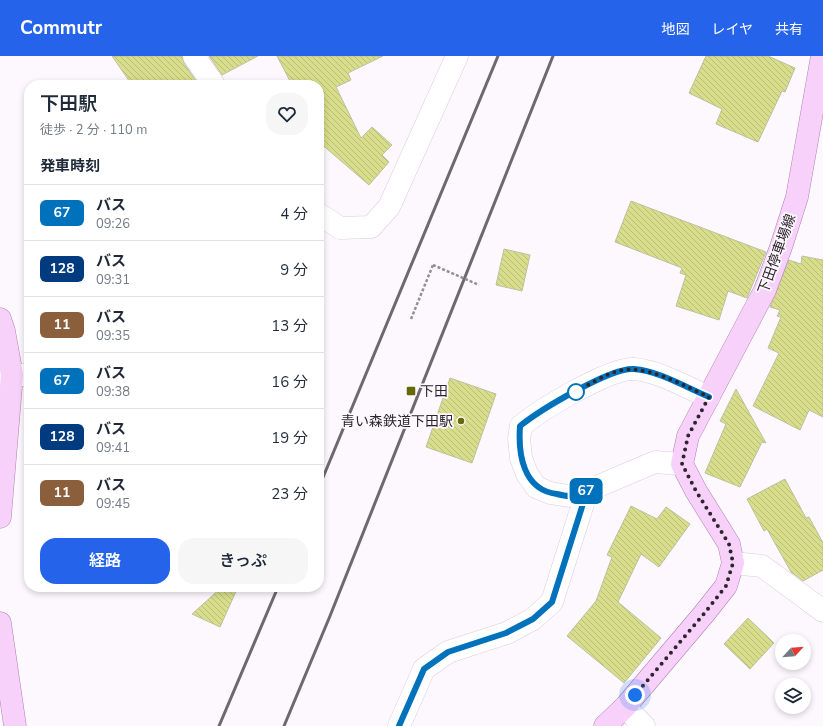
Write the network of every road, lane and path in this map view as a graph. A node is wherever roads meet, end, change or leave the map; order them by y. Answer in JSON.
{"nodes":[{"id":1,"x":194,"y":56,"type":"edge"},
{"id":2,"x":457,"y":56,"type":"edge"},
{"id":3,"x":822,"y":56,"type":"edge"},
{"id":4,"x":211,"y":80,"type":"edge"},
{"id":5,"x":324,"y":217,"type":"edge"},
{"id":6,"x":479,"y":285,"type":"dead end"},
{"id":7,"x":0,"y":319,"type":"edge"},
{"id":8,"x":411,"y":319,"type":"dead end"},
{"id":9,"x":14,"y":375,"type":"edge"},
{"id":10,"x":709,"y":397,"type":"junction"},
{"id":11,"x":682,"y":464,"type":"junction"},
{"id":12,"x":587,"y":491,"type":"junction"},
{"id":13,"x":0,"y":517,"type":"edge"},
{"id":14,"x":733,"y":563,"type":"junction"},
{"id":15,"x":823,"y":612,"type":"edge"},
{"id":16,"x":0,"y":623,"type":"edge"},
{"id":17,"x":625,"y":707,"type":"junction"},
{"id":18,"x":15,"y":726,"type":"edge"},
{"id":19,"x":399,"y":726,"type":"edge"},
{"id":20,"x":605,"y":726,"type":"edge"},
{"id":21,"x":644,"y":726,"type":"edge"}],
"edges":[{"from":1,"to":4,"type":"street"},
{"from":2,"to":5,"type":"street"},
{"from":3,"to":10,"type":"main road","name":"下田停車場線"},
{"from":6,"to":8,"type":"path","bridge":true},
{"from":7,"to":9,"type":"main road"},
{"from":9,"to":13,"type":"main road"},
{"from":10,"to":11,"type":"main road","name":"下田停車場線"},
{"from":10,"to":12,"type":"street"},
{"from":11,"to":12,"type":"street"},
{"from":11,"to":14,"type":"main road"},
{"from":12,"to":19,"type":"street"},
{"from":14,"to":15,"type":"street"},
{"from":14,"to":17,"type":"main road"},
{"from":16,"to":18,"type":"main road"},
{"from":17,"to":20,"type":"main road"},
{"from":17,"to":21,"type":"street"}]}
